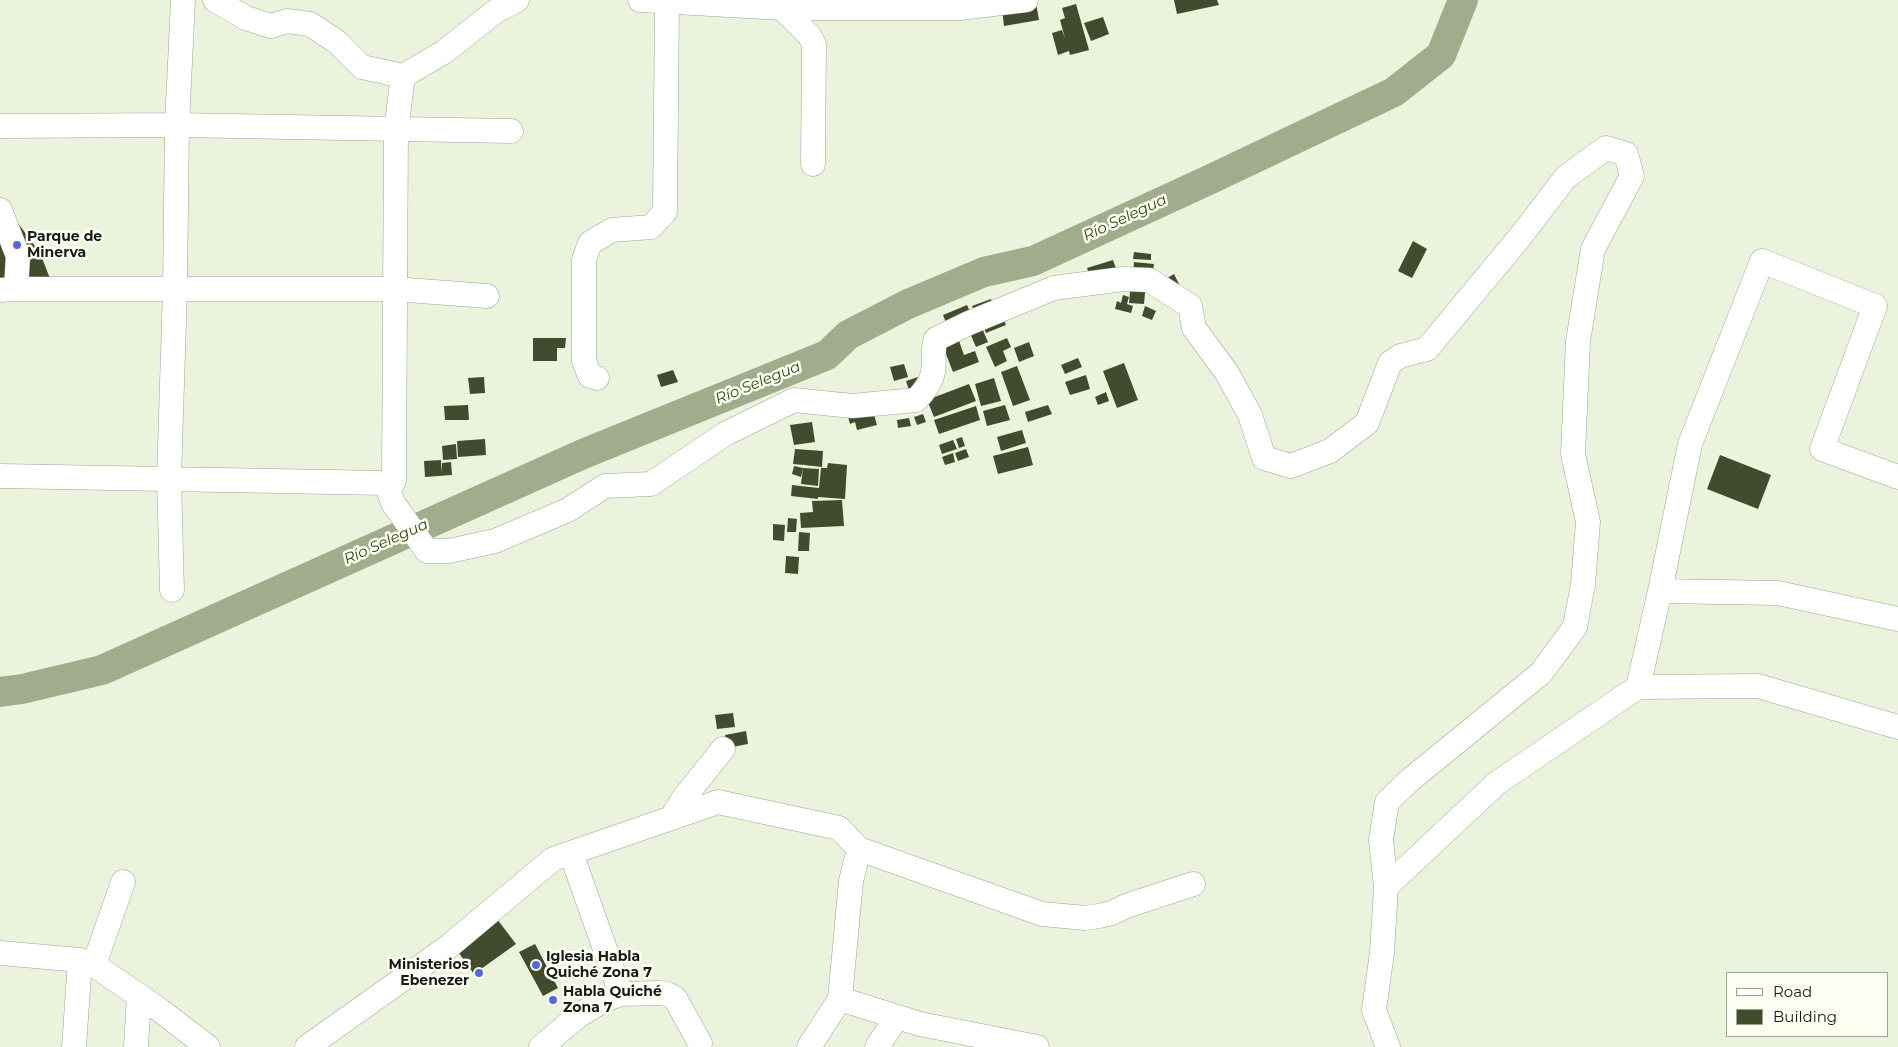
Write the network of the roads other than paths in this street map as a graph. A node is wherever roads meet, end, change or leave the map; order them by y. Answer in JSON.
{"nodes":[{"id":1,"x":183,"y":0,"type":"edge"},
{"id":2,"x":215,"y":0,"type":"edge"},
{"id":3,"x":517,"y":0,"type":"edge"},
{"id":4,"x":640,"y":0,"type":"edge"},
{"id":5,"x":1026,"y":0,"type":"edge"},
{"id":6,"x":667,"y":3,"type":"junction"},
{"id":7,"x":782,"y":8,"type":"junction"},
{"id":8,"x":403,"y":76,"type":"junction"},
{"id":9,"x":177,"y":125,"type":"junction"},
{"id":10,"x":0,"y":126,"type":"edge"},
{"id":11,"x":396,"y":130,"type":"junction"},
{"id":12,"x":511,"y":132,"type":"dead end"},
{"id":13,"x":813,"y":164,"type":"dead end"},
{"id":14,"x":0,"y":210,"type":"edge"},
{"id":15,"x":8,"y":289,"type":"edge"},
{"id":16,"x":394,"y":289,"type":"junction"},
{"id":17,"x":175,"y":290,"type":"junction"},
{"id":18,"x":487,"y":296,"type":"dead end"},
{"id":19,"x":597,"y":378,"type":"dead end"},
{"id":20,"x":0,"y":476,"type":"edge"},
{"id":21,"x":1898,"y":477,"type":"edge"},
{"id":22,"x":169,"y":478,"type":"junction"},
{"id":23,"x":389,"y":493,"type":"junction"},
{"id":24,"x":172,"y":590,"type":"dead end"},
{"id":25,"x":1660,"y":591,"type":"junction"},
{"id":26,"x":1898,"y":619,"type":"edge"},
{"id":27,"x":1638,"y":687,"type":"junction"},
{"id":28,"x":1898,"y":727,"type":"edge"},
{"id":29,"x":723,"y":749,"type":"dead end"},
{"id":30,"x":672,"y":817,"type":"junction"},
{"id":31,"x":859,"y":848,"type":"junction"},
{"id":32,"x":571,"y":853,"type":"junction"},
{"id":33,"x":123,"y":882,"type":"dead end"},
{"id":34,"x":1193,"y":884,"type":"dead end"},
{"id":35,"x":1386,"y":887,"type":"junction"},
{"id":36,"x":0,"y":953,"type":"edge"},
{"id":37,"x":87,"y":963,"type":"junction"},
{"id":38,"x":621,"y":994,"type":"junction"},
{"id":39,"x":139,"y":996,"type":"junction"},
{"id":40,"x":840,"y":1000,"type":"junction"},
{"id":41,"x":897,"y":1018,"type":"junction"},
{"id":42,"x":700,"y":1043,"type":"dead end"},
{"id":43,"x":74,"y":1047,"type":"edge"},
{"id":44,"x":136,"y":1047,"type":"edge"},
{"id":45,"x":208,"y":1047,"type":"edge"},
{"id":46,"x":307,"y":1047,"type":"edge"},
{"id":47,"x":541,"y":1047,"type":"edge"},
{"id":48,"x":808,"y":1047,"type":"edge"},
{"id":49,"x":877,"y":1047,"type":"edge"},
{"id":50,"x":1037,"y":1047,"type":"edge"},
{"id":51,"x":1388,"y":1047,"type":"edge"}],
"edges":[{"from":1,"to":9,"type":"street"},
{"from":2,"to":8,"type":"street"},
{"from":3,"to":8,"type":"street"},
{"from":4,"to":6,"type":"street"},
{"from":5,"to":7,"type":"street"},
{"from":6,"to":7,"type":"street"},
{"from":6,"to":19,"type":"street"},
{"from":7,"to":13,"type":"street"},
{"from":8,"to":11,"type":"street"},
{"from":9,"to":10,"type":"street"},
{"from":9,"to":11,"type":"street"},
{"from":9,"to":17,"type":"street"},
{"from":11,"to":12,"type":"street"},
{"from":11,"to":16,"type":"street"},
{"from":14,"to":15,"type":"street"},
{"from":15,"to":17,"type":"street"},
{"from":16,"to":17,"type":"street"},
{"from":16,"to":18,"type":"street"},
{"from":16,"to":23,"type":"street"},
{"from":17,"to":22,"type":"street"},
{"from":20,"to":22,"type":"street"},
{"from":21,"to":25,"type":"street"},
{"from":22,"to":23,"type":"street"},
{"from":22,"to":24,"type":"street"},
{"from":23,"to":35,"type":"street"},
{"from":25,"to":26,"type":"street"},
{"from":25,"to":27,"type":"street"},
{"from":27,"to":28,"type":"street"},
{"from":27,"to":35,"type":"street"},
{"from":29,"to":30,"type":"street"},
{"from":30,"to":31,"type":"street"},
{"from":30,"to":32,"type":"street"},
{"from":31,"to":34,"type":"street"},
{"from":31,"to":40,"type":"street"},
{"from":32,"to":38,"type":"street"},
{"from":32,"to":46,"type":"street"},
{"from":33,"to":37,"type":"street"},
{"from":35,"to":51,"type":"street"},
{"from":36,"to":37,"type":"street"},
{"from":37,"to":39,"type":"street"},
{"from":37,"to":43,"type":"street"},
{"from":38,"to":42,"type":"street"},
{"from":38,"to":47,"type":"street"},
{"from":39,"to":44,"type":"street"},
{"from":39,"to":45,"type":"street"},
{"from":40,"to":41,"type":"street"},
{"from":40,"to":48,"type":"street"},
{"from":41,"to":49,"type":"street"},
{"from":41,"to":50,"type":"street"}]}
